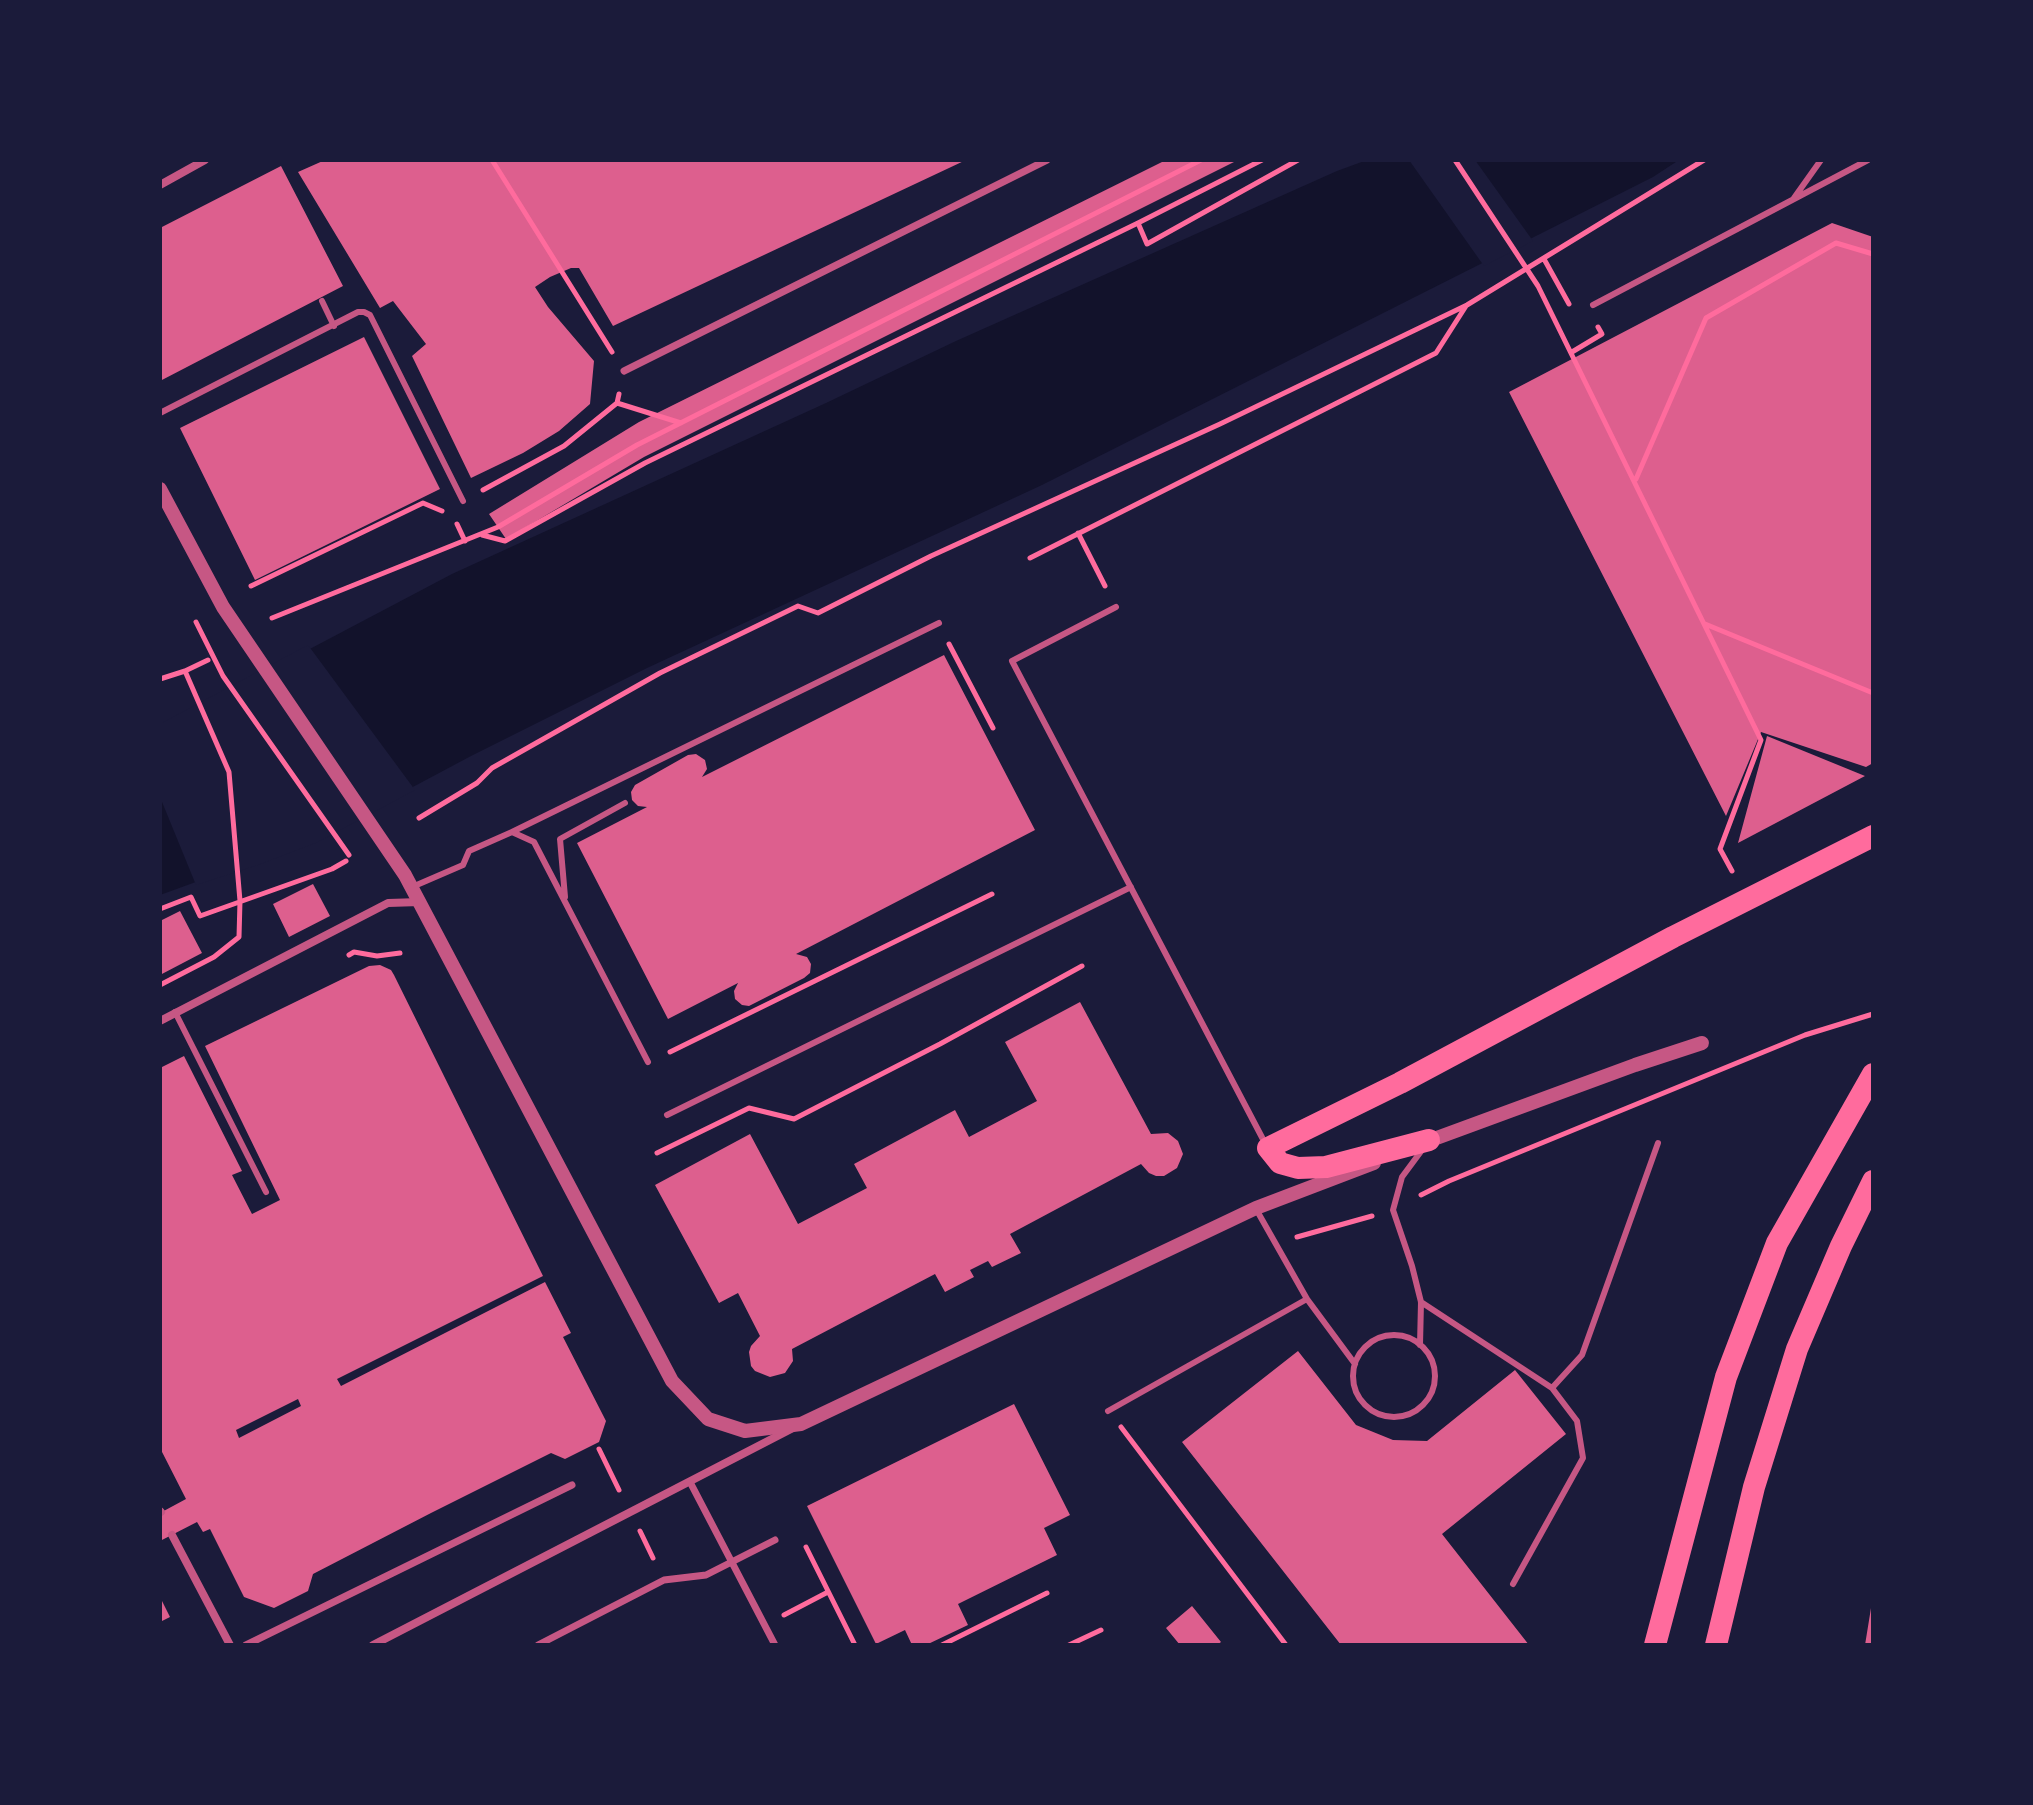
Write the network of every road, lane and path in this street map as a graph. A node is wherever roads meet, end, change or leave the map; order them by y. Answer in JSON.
{"nodes":[{"id":1,"x":205,"y":160,"type":"edge"},
{"id":2,"x":492,"y":160,"type":"edge"},
{"id":3,"x":1047,"y":160,"type":"edge"},
{"id":4,"x":1201,"y":160,"type":"edge"},
{"id":5,"x":1262,"y":160,"type":"edge"},
{"id":6,"x":1298,"y":160,"type":"edge"},
{"id":7,"x":1455,"y":160,"type":"edge"},
{"id":8,"x":1704,"y":160,"type":"edge"},
{"id":9,"x":1821,"y":160,"type":"edge"},
{"id":10,"x":1868,"y":160,"type":"edge"},
{"id":11,"x":160,"y":185,"type":"edge"},
{"id":12,"x":1792,"y":201,"type":"junction"},
{"id":13,"x":1138,"y":223,"type":"junction"},
{"id":14,"x":1873,"y":254,"type":"edge"},
{"id":15,"x":1544,"y":259,"type":"junction"},
{"id":16,"x":322,"y":301,"type":"dead end"},
{"id":17,"x":1467,"y":305,"type":"junction"},
{"id":18,"x":1593,"y":305,"type":"dead end"},
{"id":19,"x":1575,"y":316,"type":"dead end"},
{"id":20,"x":1593,"y":319,"type":"dead end"},
{"id":21,"x":334,"y":326,"type":"junction"},
{"id":22,"x":1572,"y":352,"type":"junction"},
{"id":23,"x":624,"y":371,"type":"junction"},
{"id":24,"x":617,"y":403,"type":"junction"},
{"id":25,"x":160,"y":413,"type":"edge"},
{"id":26,"x":681,"y":423,"type":"junction"},
{"id":27,"x":1636,"y":480,"type":"junction"},
{"id":28,"x":160,"y":489,"type":"edge"},
{"id":29,"x":463,"y":501,"type":"joint"},
{"id":30,"x":448,"y":508,"type":"dead end"},
{"id":31,"x":454,"y":519,"type":"dead end"},
{"id":32,"x":1078,"y":533,"type":"junction"},
{"id":33,"x":481,"y":535,"type":"junction"},
{"id":34,"x":465,"y":541,"type":"junction"},
{"id":35,"x":1030,"y":558,"type":"dead end"},
{"id":36,"x":251,"y":586,"type":"dead end"},
{"id":37,"x":1116,"y":607,"type":"joint"},
{"id":38,"x":272,"y":618,"type":"dead end"},
{"id":39,"x":939,"y":623,"type":"joint"},
{"id":40,"x":1704,"y":623,"type":"junction"},
{"id":41,"x":208,"y":660,"type":"dead end"},
{"id":42,"x":185,"y":671,"type":"junction"},
{"id":43,"x":223,"y":676,"type":"dead end"},
{"id":44,"x":160,"y":679,"type":"edge"},
{"id":45,"x":1873,"y":693,"type":"edge"},
{"id":46,"x":993,"y":728,"type":"dead end"},
{"id":47,"x":625,"y":803,"type":"dead end"},
{"id":48,"x":419,"y":818,"type":"dead end"},
{"id":49,"x":512,"y":832,"type":"junction"},
{"id":50,"x":1873,"y":836,"type":"edge"},
{"id":51,"x":1738,"y":884,"type":"dead end"},
{"id":52,"x":412,"y":887,"type":"junction"},
{"id":53,"x":1131,"y":887,"type":"junction"},
{"id":54,"x":992,"y":894,"type":"dead end"},
{"id":55,"x":240,"y":901,"type":"junction"},
{"id":56,"x":420,"y":902,"type":"junction"},
{"id":57,"x":566,"y":902,"type":"junction"},
{"id":58,"x":160,"y":909,"type":"edge"},
{"id":59,"x":400,"y":953,"type":"dead end"},
{"id":60,"x":340,"y":959,"type":"dead end"},
{"id":61,"x":1082,"y":966,"type":"dead end"},
{"id":62,"x":160,"y":985,"type":"edge"},
{"id":63,"x":175,"y":1012,"type":"junction"},
{"id":64,"x":1873,"y":1014,"type":"edge"},
{"id":65,"x":160,"y":1021,"type":"edge"},
{"id":66,"x":1702,"y":1043,"type":"dead end"},
{"id":67,"x":648,"y":1062,"type":"joint"},
{"id":68,"x":1873,"y":1074,"type":"edge"},
{"id":69,"x":667,"y":1115,"type":"dead end"},
{"id":70,"x":1429,"y":1140,"type":"junction"},
{"id":71,"x":1658,"y":1143,"type":"dead end"},
{"id":72,"x":1268,"y":1148,"type":"junction"},
{"id":73,"x":657,"y":1153,"type":"dead end"},
{"id":74,"x":1873,"y":1181,"type":"edge"},
{"id":75,"x":266,"y":1192,"type":"dead end"},
{"id":76,"x":1256,"y":1208,"type":"junction"},
{"id":77,"x":1393,"y":1210,"type":"junction"},
{"id":78,"x":1275,"y":1243,"type":"junction"},
{"id":79,"x":1307,"y":1299,"type":"junction"},
{"id":80,"x":1421,"y":1302,"type":"junction"},
{"id":81,"x":1420,"y":1345,"type":"junction"},
{"id":82,"x":1355,"y":1364,"type":"junction"},
{"id":83,"x":1552,"y":1388,"type":"junction"},
{"id":84,"x":1108,"y":1411,"type":"joint"},
{"id":85,"x":801,"y":1424,"type":"junction"},
{"id":86,"x":690,"y":1482,"type":"junction"},
{"id":87,"x":572,"y":1485,"type":"dead end"},
{"id":88,"x":172,"y":1535,"type":"dead end"},
{"id":89,"x":775,"y":1540,"type":"dead end"},
{"id":90,"x":806,"y":1547,"type":"dead end"},
{"id":91,"x":733,"y":1561,"type":"junction"},
{"id":92,"x":1513,"y":1584,"type":"dead end"},
{"id":93,"x":828,"y":1592,"type":"junction"},
{"id":94,"x":1047,"y":1593,"type":"dead end"},
{"id":95,"x":765,"y":1625,"type":"junction"},
{"id":96,"x":1101,"y":1630,"type":"dead end"},
{"id":97,"x":556,"y":1636,"type":"junction"},
{"id":98,"x":230,"y":1645,"type":"edge"},
{"id":99,"x":246,"y":1645,"type":"edge"},
{"id":100,"x":373,"y":1645,"type":"edge"},
{"id":101,"x":538,"y":1645,"type":"edge"},
{"id":102,"x":562,"y":1645,"type":"edge"},
{"id":103,"x":775,"y":1645,"type":"edge"},
{"id":104,"x":855,"y":1645,"type":"edge"},
{"id":105,"x":942,"y":1645,"type":"edge"},
{"id":106,"x":1069,"y":1645,"type":"edge"},
{"id":107,"x":1286,"y":1645,"type":"edge"},
{"id":108,"x":1655,"y":1645,"type":"edge"},
{"id":109,"x":1716,"y":1645,"type":"edge"}],
"edges":[{"from":1,"to":11,"type":"street"},
{"from":2,"to":23,"type":"path"},
{"from":3,"to":23,"type":"street"},
{"from":4,"to":26,"type":"path"},
{"from":5,"to":13,"type":"path"},
{"from":6,"to":13,"type":"path"},
{"from":7,"to":22,"type":"path"},
{"from":8,"to":15,"type":"path"},
{"from":9,"to":12,"type":"lane"},
{"from":10,"to":12,"type":"lane"},
{"from":12,"to":18,"type":"lane"},
{"from":13,"to":33,"type":"path"},
{"from":14,"to":27,"type":"path"},
{"from":15,"to":17,"type":"path"},
{"from":15,"to":19,"type":"path"},
{"from":16,"to":21,"type":"lane"},
{"from":17,"to":32,"type":"path"},
{"from":17,"to":48,"type":"path"},
{"from":20,"to":22,"type":"path"},
{"from":21,"to":25,"type":"lane"},
{"from":21,"to":29,"type":"lane"},
{"from":22,"to":27,"type":"path"},
{"from":23,"to":24,"type":"path"},
{"from":24,"to":26,"type":"path"},
{"from":24,"to":29,"type":"path"},
{"from":26,"to":33,"type":"path"},
{"from":27,"to":40,"type":"path"},
{"from":28,"to":52,"type":"street"},
{"from":30,"to":36,"type":"path"},
{"from":31,"to":34,"type":"path"},
{"from":32,"to":35,"type":"path"},
{"from":32,"to":37,"type":"path"},
{"from":33,"to":34,"type":"path"},
{"from":34,"to":38,"type":"path"},
{"from":37,"to":53,"type":"lane"},
{"from":39,"to":46,"type":"path"},
{"from":39,"to":49,"type":"lane"},
{"from":40,"to":45,"type":"path"},
{"from":40,"to":51,"type":"path"},
{"from":41,"to":42,"type":"path"},
{"from":42,"to":44,"type":"path"},
{"from":42,"to":55,"type":"path"},
{"from":43,"to":55,"type":"path"},
{"from":47,"to":57,"type":"lane"},
{"from":49,"to":52,"type":"lane"},
{"from":49,"to":57,"type":"lane"},
{"from":50,"to":72,"type":"highway"},
{"from":52,"to":56,"type":"street"},
{"from":53,"to":69,"type":"lane"},
{"from":53,"to":72,"type":"lane"},
{"from":54,"to":67,"type":"path"},
{"from":55,"to":58,"type":"path"},
{"from":55,"to":62,"type":"path"},
{"from":56,"to":63,"type":"street"},
{"from":56,"to":85,"type":"street"},
{"from":57,"to":67,"type":"lane"},
{"from":59,"to":60,"type":"path"},
{"from":61,"to":73,"type":"path"},
{"from":63,"to":65,"type":"street"},
{"from":63,"to":75,"type":"lane"},
{"from":64,"to":77,"type":"path"},
{"from":66,"to":70,"type":"street"},
{"from":68,"to":108,"type":"highway"},
{"from":70,"to":72,"type":"highway"},
{"from":70,"to":76,"type":"street"},
{"from":70,"to":77,"type":"lane"},
{"from":71,"to":83,"type":"lane"},
{"from":74,"to":109,"type":"highway"},
{"from":76,"to":78,"type":"lane"},
{"from":76,"to":85,"type":"street"},
{"from":77,"to":78,"type":"path"},
{"from":77,"to":80,"type":"lane"},
{"from":78,"to":79,"type":"lane"},
{"from":79,"to":82,"type":"lane"},
{"from":79,"to":84,"type":"lane"},
{"from":80,"to":81,"type":"lane"},
{"from":80,"to":83,"type":"lane"},
{"from":81,"to":82,"type":"lane"},
{"from":81,"to":82,"type":"lane"},
{"from":83,"to":92,"type":"lane"},
{"from":84,"to":107,"type":"path"},
{"from":85,"to":86,"type":"street"},
{"from":86,"to":91,"type":"street"},
{"from":86,"to":100,"type":"street"},
{"from":87,"to":99,"type":"street"},
{"from":88,"to":98,"type":"street"},
{"from":89,"to":91,"type":"street"},
{"from":90,"to":93,"type":"path"},
{"from":91,"to":95,"type":"street"},
{"from":91,"to":97,"type":"street"},
{"from":93,"to":95,"type":"path"},
{"from":93,"to":104,"type":"path"},
{"from":94,"to":105,"type":"path"},
{"from":95,"to":103,"type":"street"},
{"from":96,"to":106,"type":"path"},
{"from":97,"to":101,"type":"street"},
{"from":97,"to":102,"type":"street"}]}
